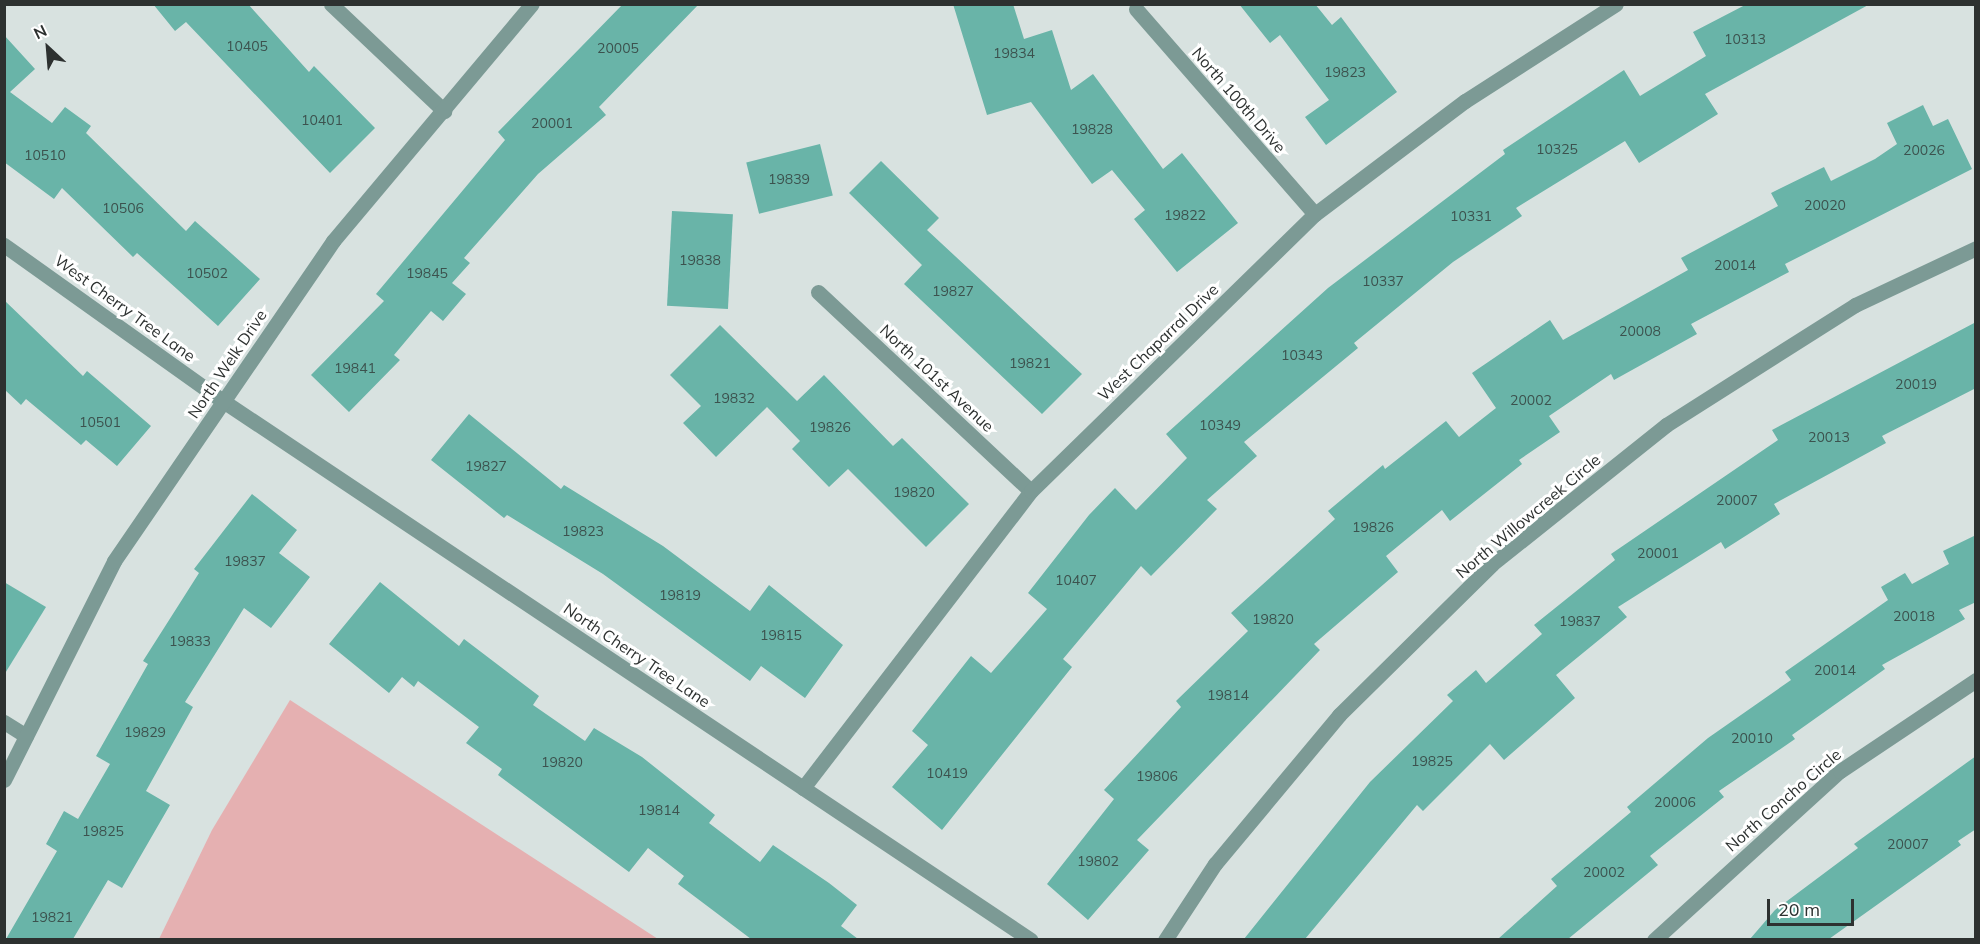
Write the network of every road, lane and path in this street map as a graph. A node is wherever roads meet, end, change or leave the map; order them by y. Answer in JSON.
{"nodes":[{"id":1,"x":331,"y":4,"type":"edge"},
{"id":2,"x":532,"y":4,"type":"edge"},
{"id":3,"x":1616,"y":4,"type":"edge"},
{"id":4,"x":1136,"y":9,"type":"dead end"},
{"id":5,"x":444,"y":111,"type":"junction"},
{"id":6,"x":1315,"y":214,"type":"junction"},
{"id":7,"x":4,"y":245,"type":"edge"},
{"id":8,"x":1976,"y":248,"type":"edge"},
{"id":9,"x":818,"y":292,"type":"dead end"},
{"id":10,"x":223,"y":401,"type":"junction"},
{"id":11,"x":1031,"y":490,"type":"junction"},
{"id":12,"x":1976,"y":680,"type":"edge"},
{"id":13,"x":4,"y":722,"type":"edge"},
{"id":14,"x":26,"y":736,"type":"junction"},
{"id":15,"x":4,"y":780,"type":"edge"},
{"id":16,"x":803,"y":788,"type":"junction"},
{"id":17,"x":1031,"y":939,"type":"edge"},
{"id":18,"x":1165,"y":939,"type":"edge"},
{"id":19,"x":1654,"y":939,"type":"edge"}],
"edges":[{"from":1,"to":5,"type":"street"},
{"from":2,"to":5,"type":"street","name":"North Welk Drive"},
{"from":3,"to":6,"type":"street","name":"West Chaparral Drive"},
{"from":4,"to":6,"type":"street","name":"North 100th Drive"},
{"from":5,"to":10,"type":"street","name":"North Welk Drive"},
{"from":6,"to":11,"type":"street","name":"West Chaparral Drive"},
{"from":7,"to":10,"type":"street","name":"West Cherry Tree Lane"},
{"from":8,"to":18,"type":"street","name":"North Willowcreek Circle"},
{"from":9,"to":11,"type":"street","name":"North 101st Avenue"},
{"from":10,"to":14,"type":"street","name":"North Welk Drive"},
{"from":10,"to":16,"type":"street","name":"North Cherry Tree Lane"},
{"from":11,"to":16,"type":"street","name":"West Chaparral Drive"},
{"from":12,"to":19,"type":"street","name":"North Concho Circle"},
{"from":13,"to":14,"type":"street"},
{"from":14,"to":15,"type":"street","name":"North Welk Drive"},
{"from":16,"to":17,"type":"street","name":"North Cherry Tree Lane"}]}
